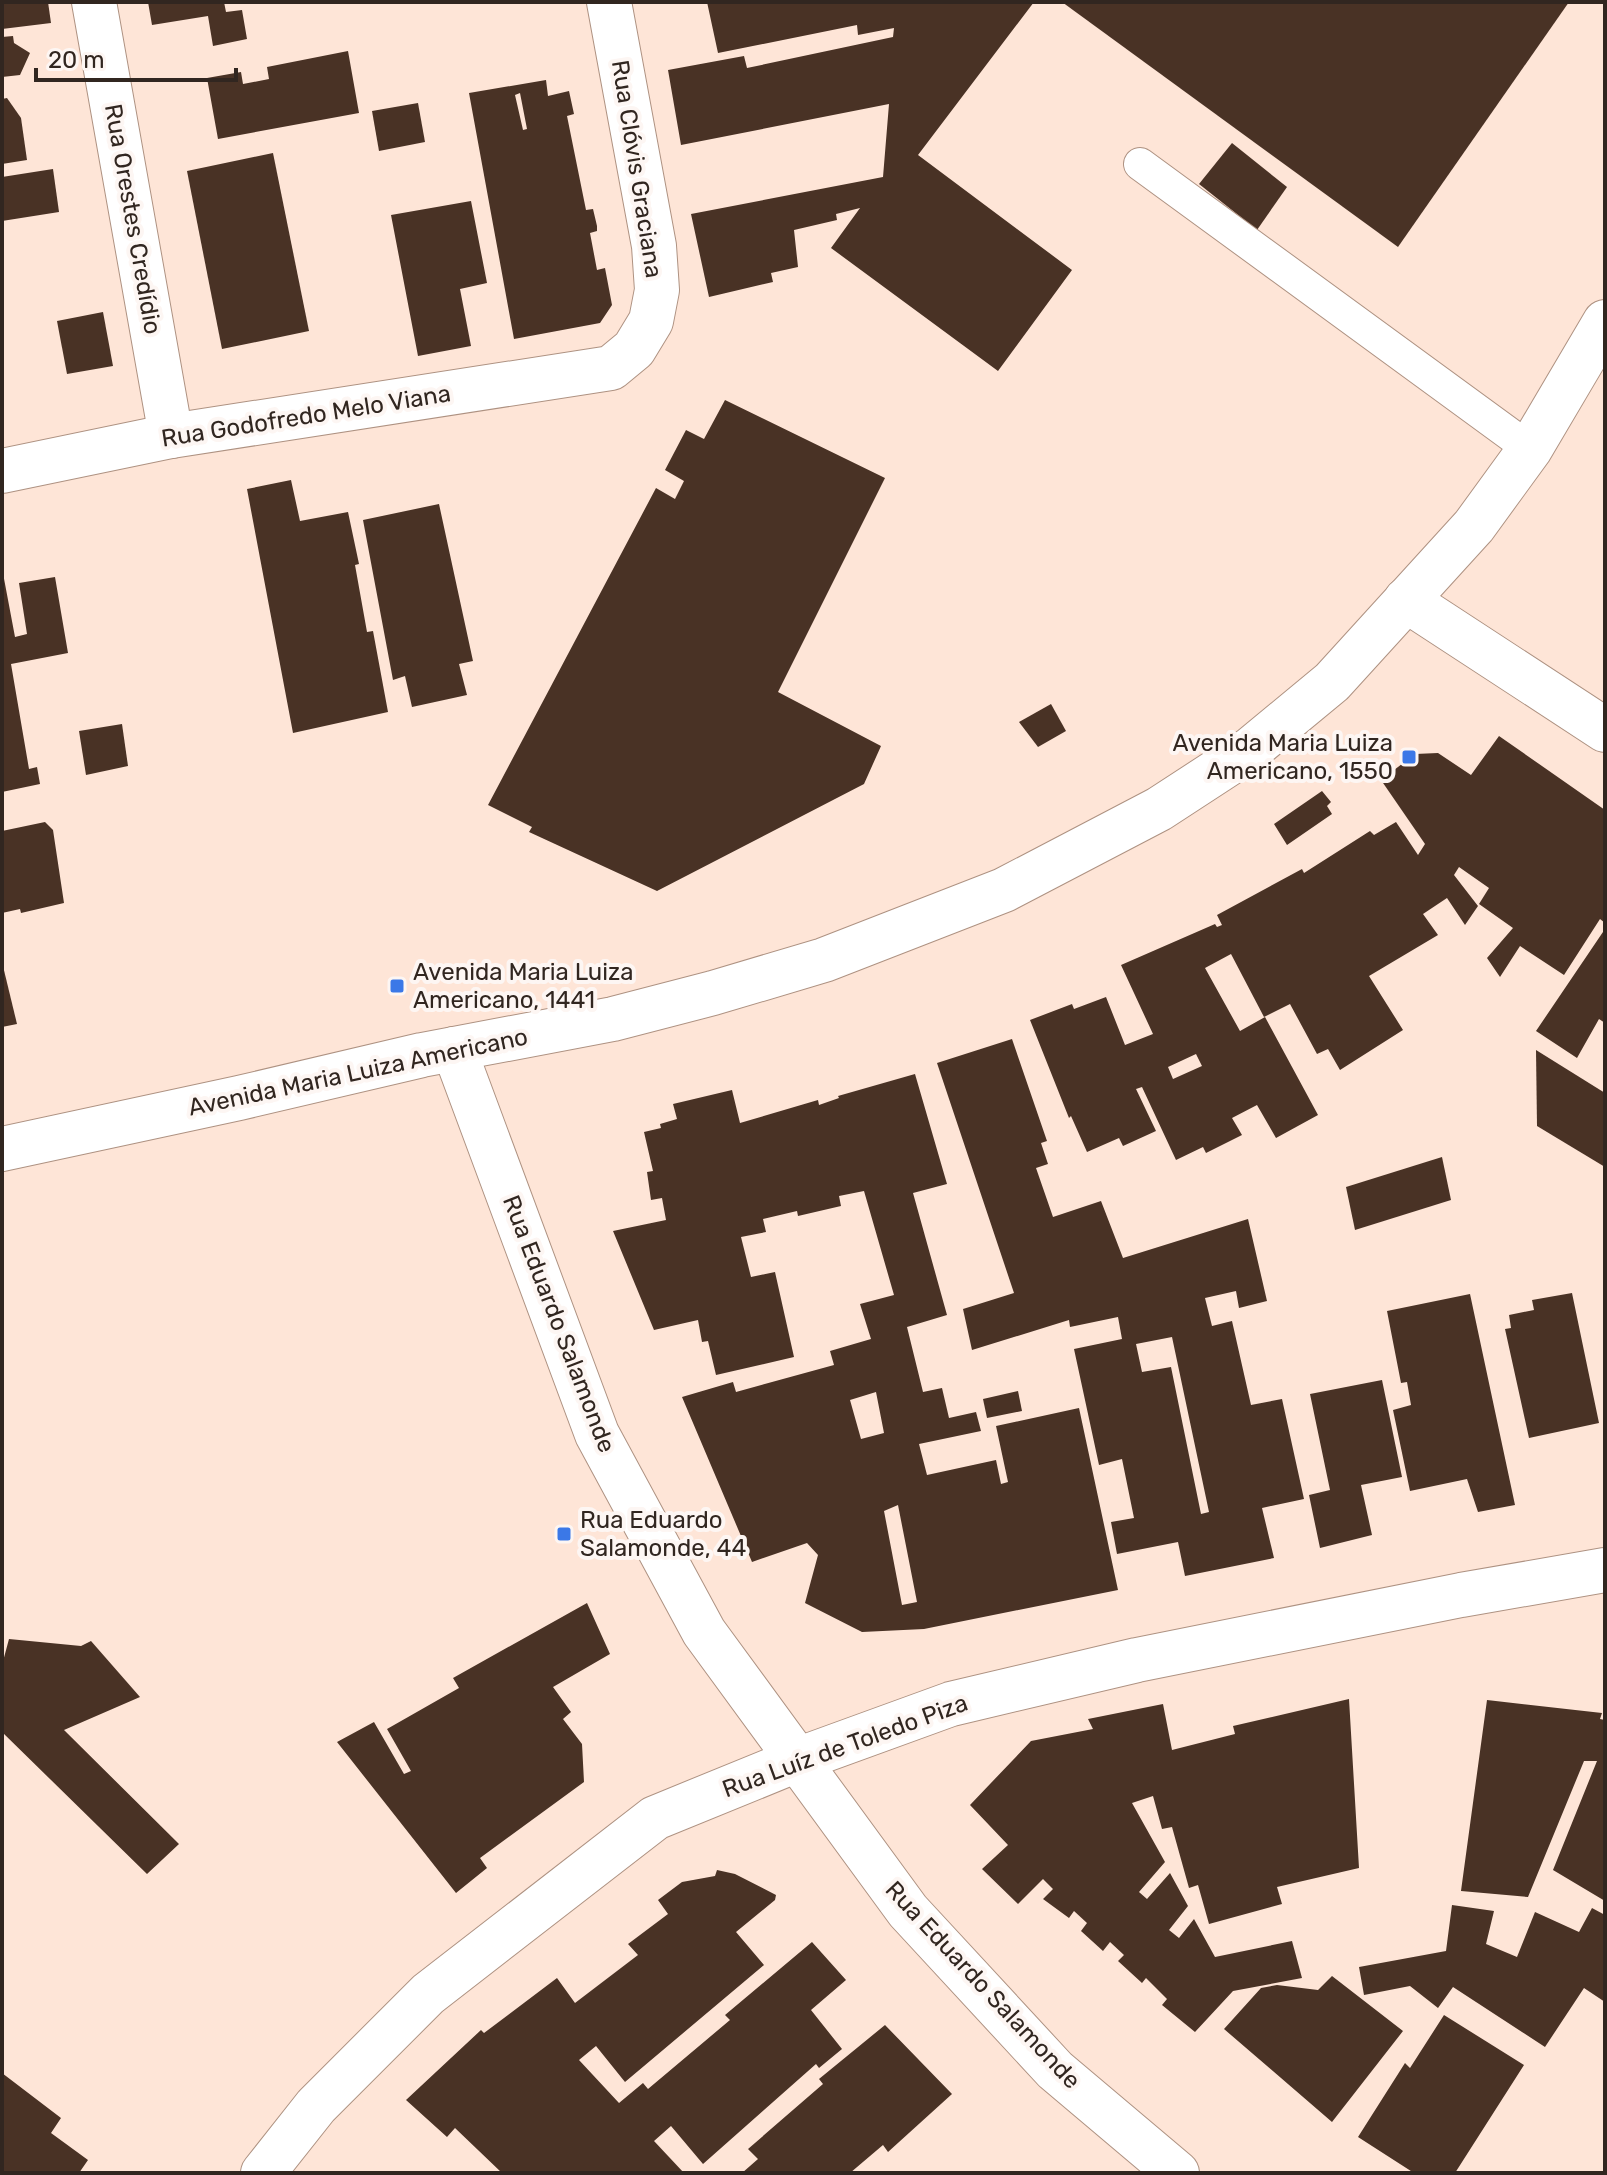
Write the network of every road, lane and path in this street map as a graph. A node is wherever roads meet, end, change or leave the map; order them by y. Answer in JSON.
{"nodes":[{"id":1,"x":94,"y":2,"type":"edge"},
{"id":2,"x":609,"y":2,"type":"edge"},
{"id":3,"x":1140,"y":164,"type":"dead end"},
{"id":4,"x":1605,"y":322,"type":"edge"},
{"id":5,"x":611,"y":368,"type":"joint"},
{"id":6,"x":171,"y":436,"type":"junction"},
{"id":7,"x":1530,"y":449,"type":"junction"},
{"id":8,"x":2,"y":471,"type":"edge"},
{"id":9,"x":1406,"y":600,"type":"junction"},
{"id":10,"x":1605,"y":730,"type":"edge"},
{"id":11,"x":454,"y":1049,"type":"junction"},
{"id":12,"x":2,"y":1149,"type":"edge"},
{"id":13,"x":1605,"y":1570,"type":"edge"},
{"id":14,"x":797,"y":1760,"type":"junction"},
{"id":15,"x":263,"y":2173,"type":"edge"},
{"id":16,"x":1177,"y":2173,"type":"edge"}],
"edges":[{"from":1,"to":6,"type":"street","name":"Rua Orestes Credídio"},
{"from":2,"to":5,"type":"street","name":"Rua Clóvis Graciana"},
{"from":3,"to":7,"type":"lane"},
{"from":4,"to":7,"type":"street","name":"Avenida Maria Luiza Americano"},
{"from":5,"to":6,"type":"street","name":"Rua Godofredo Melo Viana"},
{"from":6,"to":8,"type":"street","name":"Rua Godofredo Melo Viana"},
{"from":7,"to":9,"type":"street","name":"Avenida Maria Luiza Americano"},
{"from":9,"to":10,"type":"street"},
{"from":9,"to":11,"type":"street","name":"Avenida Maria Luiza Americano"},
{"from":11,"to":12,"type":"street","name":"Avenida Maria Luiza Americano"},
{"from":11,"to":14,"type":"street","name":"Rua Eduardo Salamonde"},
{"from":13,"to":14,"type":"street","name":"Rua Luíz de Toledo Piza"},
{"from":14,"to":15,"type":"street","name":"Rua Luíz de Toledo Piza"},
{"from":14,"to":16,"type":"street","name":"Rua Eduardo Salamonde"}]}
